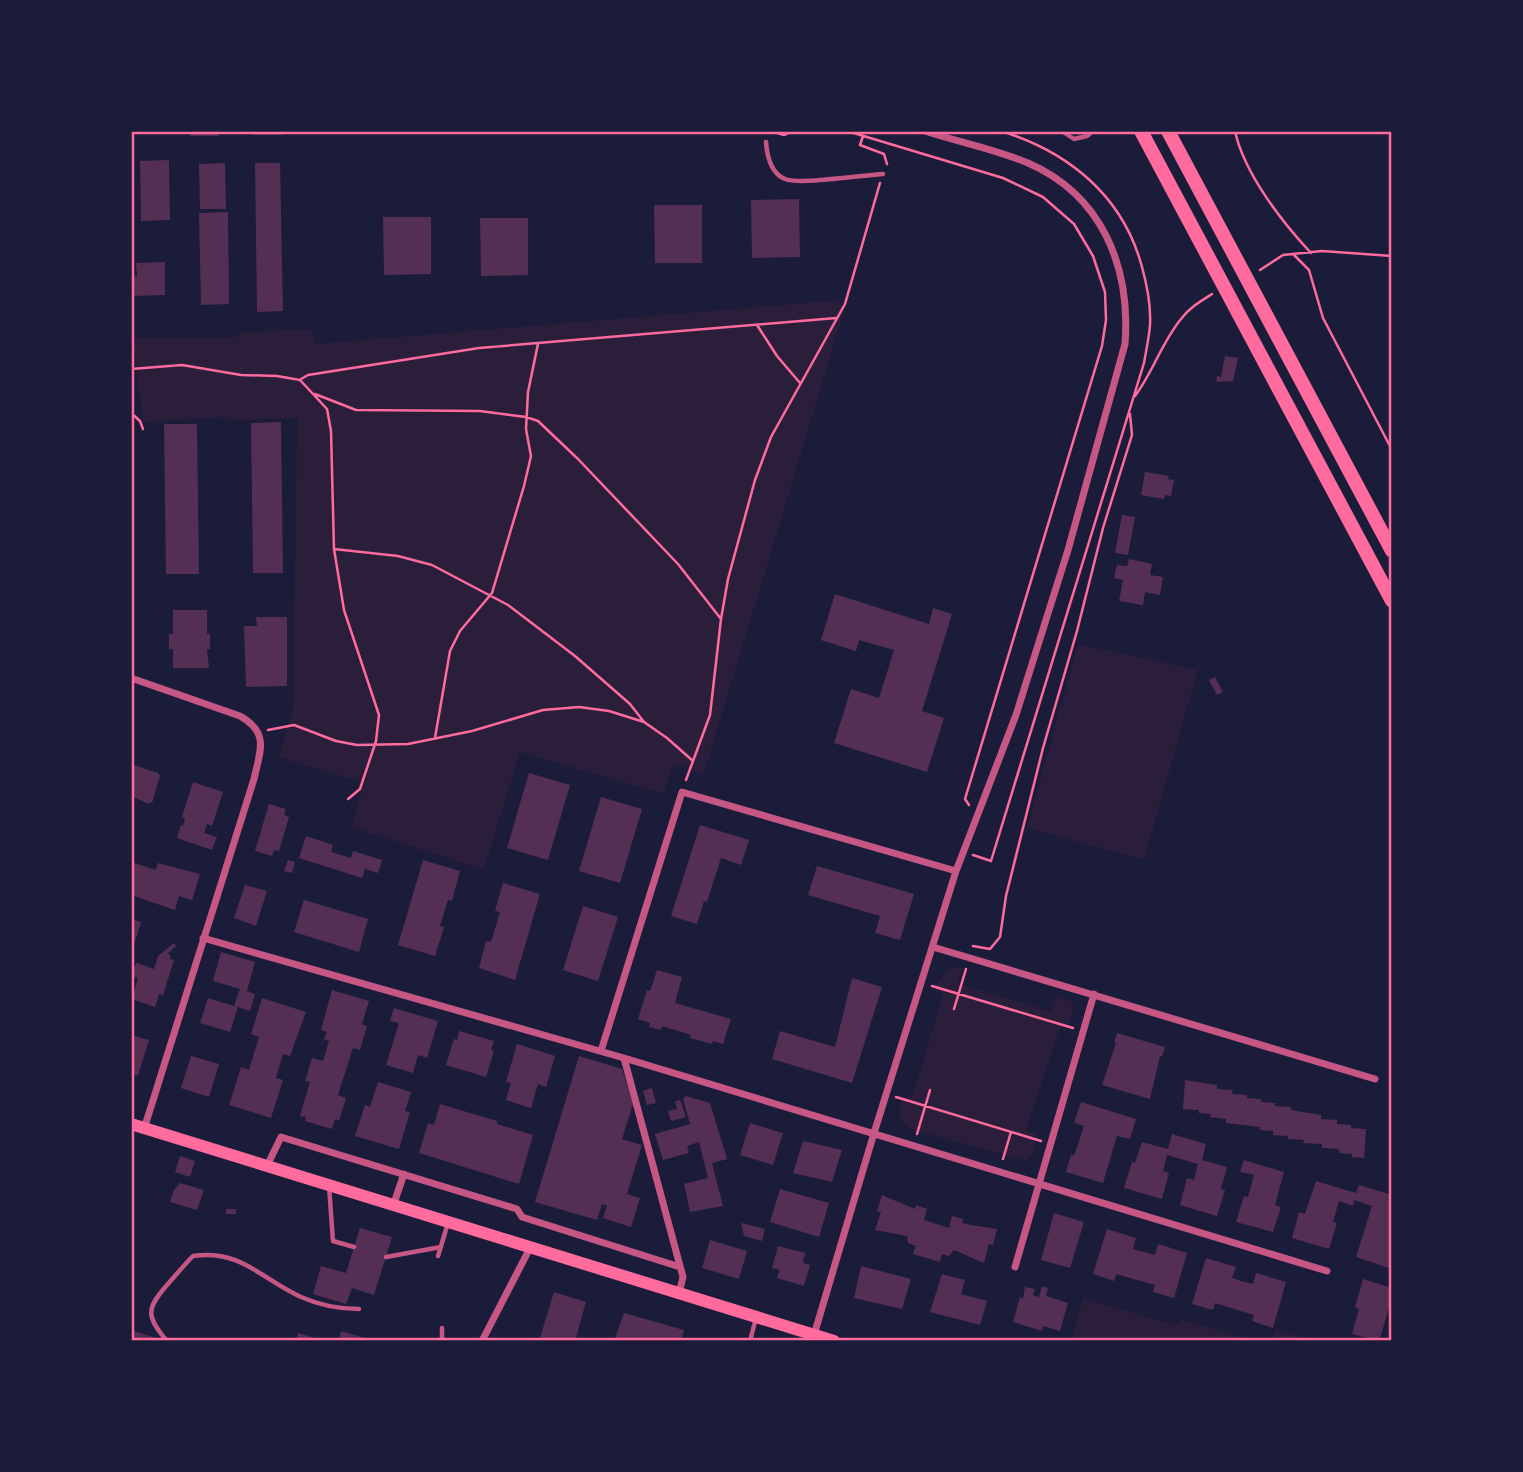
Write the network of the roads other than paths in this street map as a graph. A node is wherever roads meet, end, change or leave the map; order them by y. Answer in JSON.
{"nodes":[{"id":1,"x":925,"y":131,"type":"edge"},
{"id":2,"x":1062,"y":131,"type":"edge"},
{"id":3,"x":1093,"y":131,"type":"edge"},
{"id":4,"x":1141,"y":131,"type":"edge"},
{"id":5,"x":1168,"y":131,"type":"edge"},
{"id":6,"x":766,"y":142,"type":"dead end"},
{"id":7,"x":883,"y":174,"type":"road end"},
{"id":8,"x":1392,"y":551,"type":"edge"},
{"id":9,"x":1392,"y":601,"type":"edge"},
{"id":10,"x":131,"y":678,"type":"edge"},
{"id":11,"x":956,"y":871,"type":"junction"},
{"id":12,"x":203,"y":937,"type":"junction"},
{"id":13,"x":933,"y":947,"type":"junction"},
{"id":14,"x":1094,"y":994,"type":"junction"},
{"id":15,"x":601,"y":1051,"type":"junction"},
{"id":16,"x":624,"y":1058,"type":"junction"},
{"id":17,"x":1374,"y":1079,"type":"dead end"},
{"id":18,"x":135,"y":1126,"type":"edge"},
{"id":19,"x":874,"y":1133,"type":"junction"},
{"id":20,"x":267,"y":1167,"type":"junction"},
{"id":21,"x":404,"y":1174,"type":"junction"},
{"id":22,"x":1039,"y":1184,"type":"junction"},
{"id":23,"x":329,"y":1185,"type":"junction"},
{"id":24,"x":393,"y":1206,"type":"junction"},
{"id":25,"x":449,"y":1223,"type":"junction"},
{"id":26,"x":531,"y":1246,"type":"junction"},
{"id":27,"x":354,"y":1247,"type":"dead end"},
{"id":28,"x":441,"y":1247,"type":"junction"},
{"id":29,"x":438,"y":1256,"type":"dead end"},
{"id":30,"x":386,"y":1257,"type":"dead end"},
{"id":31,"x":680,"y":1266,"type":"junction"},
{"id":32,"x":1015,"y":1267,"type":"dead end"},
{"id":33,"x":1327,"y":1271,"type":"dead end"},
{"id":34,"x":679,"y":1293,"type":"junction"},
{"id":35,"x":359,"y":1309,"type":"dead end"},
{"id":36,"x":757,"y":1317,"type":"junction"},
{"id":37,"x":442,"y":1328,"type":"dead end"},
{"id":38,"x":814,"y":1335,"type":"junction"},
{"id":39,"x":167,"y":1341,"type":"edge"},
{"id":40,"x":442,"y":1341,"type":"edge"},
{"id":41,"x":482,"y":1341,"type":"edge"},
{"id":42,"x":750,"y":1341,"type":"edge"},
{"id":43,"x":834,"y":1341,"type":"edge"}],
"edges":[{"from":1,"to":11,"type":"street"},
{"from":2,"to":3,"type":"lane"},
{"from":4,"to":9,"type":"highway"},
{"from":5,"to":8,"type":"highway"},
{"from":6,"to":7,"type":"lane"},
{"from":10,"to":12,"type":"street"},
{"from":11,"to":13,"type":"street"},
{"from":11,"to":15,"type":"street"},
{"from":12,"to":15,"type":"street"},
{"from":12,"to":18,"type":"street"},
{"from":13,"to":14,"type":"street"},
{"from":13,"to":19,"type":"street"},
{"from":14,"to":17,"type":"street"},
{"from":14,"to":22,"type":"street"},
{"from":15,"to":16,"type":"street"},
{"from":16,"to":19,"type":"street"},
{"from":16,"to":31,"type":"street"},
{"from":18,"to":20,"type":"main road"},
{"from":19,"to":22,"type":"street"},
{"from":19,"to":38,"type":"street"},
{"from":20,"to":21,"type":"street"},
{"from":20,"to":23,"type":"main road"},
{"from":21,"to":24,"type":"street"},
{"from":21,"to":31,"type":"street"},
{"from":22,"to":32,"type":"street"},
{"from":22,"to":33,"type":"street"},
{"from":23,"to":24,"type":"main road"},
{"from":23,"to":27,"type":"lane"},
{"from":24,"to":25,"type":"main road"},
{"from":25,"to":26,"type":"main road"},
{"from":25,"to":28,"type":"lane"},
{"from":26,"to":34,"type":"main road"},
{"from":26,"to":41,"type":"street"},
{"from":28,"to":29,"type":"lane"},
{"from":28,"to":30,"type":"lane"},
{"from":31,"to":34,"type":"street"},
{"from":34,"to":36,"type":"main road"},
{"from":35,"to":39,"type":"lane"},
{"from":36,"to":38,"type":"main road"},
{"from":36,"to":42,"type":"lane"},
{"from":37,"to":40,"type":"lane"},
{"from":38,"to":43,"type":"main road"}]}
